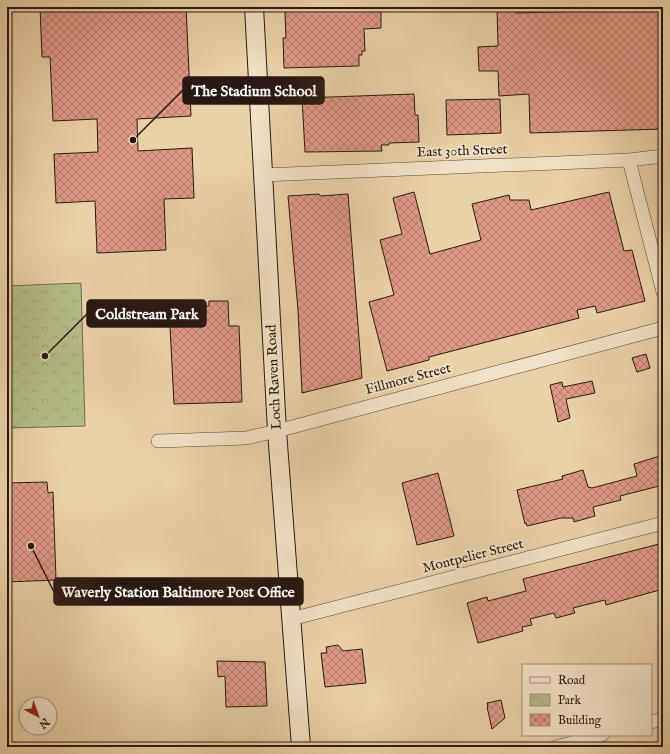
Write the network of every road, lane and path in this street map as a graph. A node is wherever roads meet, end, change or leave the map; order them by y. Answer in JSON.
{"nodes":[{"id":1,"x":254,"y":7,"type":"edge"},
{"id":2,"x":663,"y":156,"type":"edge"},
{"id":3,"x":629,"y":160,"type":"junction"},
{"id":4,"x":262,"y":175,"type":"junction"},
{"id":5,"x":663,"y":292,"type":"edge"},
{"id":6,"x":663,"y":328,"type":"edge"},
{"id":7,"x":277,"y":431,"type":"junction"},
{"id":8,"x":158,"y":441,"type":"dead end"},
{"id":9,"x":663,"y":523,"type":"edge"},
{"id":10,"x":291,"y":619,"type":"junction"},
{"id":11,"x":663,"y":719,"type":"edge"},
{"id":12,"x":652,"y":722,"type":"edge"},
{"id":13,"x":598,"y":736,"type":"edge"},
{"id":14,"x":301,"y":747,"type":"edge"},
{"id":15,"x":556,"y":747,"type":"edge"}],
"edges":[{"from":1,"to":4,"type":"main road","name":"Loch Raven Road"},
{"from":2,"to":3,"type":"street","name":"East 30th Street"},
{"from":3,"to":4,"type":"street","name":"East 30th Street"},
{"from":3,"to":5,"type":"street"},
{"from":4,"to":7,"type":"main road","name":"Loch Raven Road"},
{"from":6,"to":7,"type":"street","name":"Fillmore Street"},
{"from":7,"to":8,"type":"street","name":"Fillmore Street"},
{"from":7,"to":10,"type":"main road","name":"Loch Raven Road"},
{"from":9,"to":10,"type":"street","name":"Montpelier Street"},
{"from":10,"to":14,"type":"main road","name":"Loch Raven Road"},
{"from":11,"to":12,"type":"street"},
{"from":13,"to":15,"type":"street"}]}
